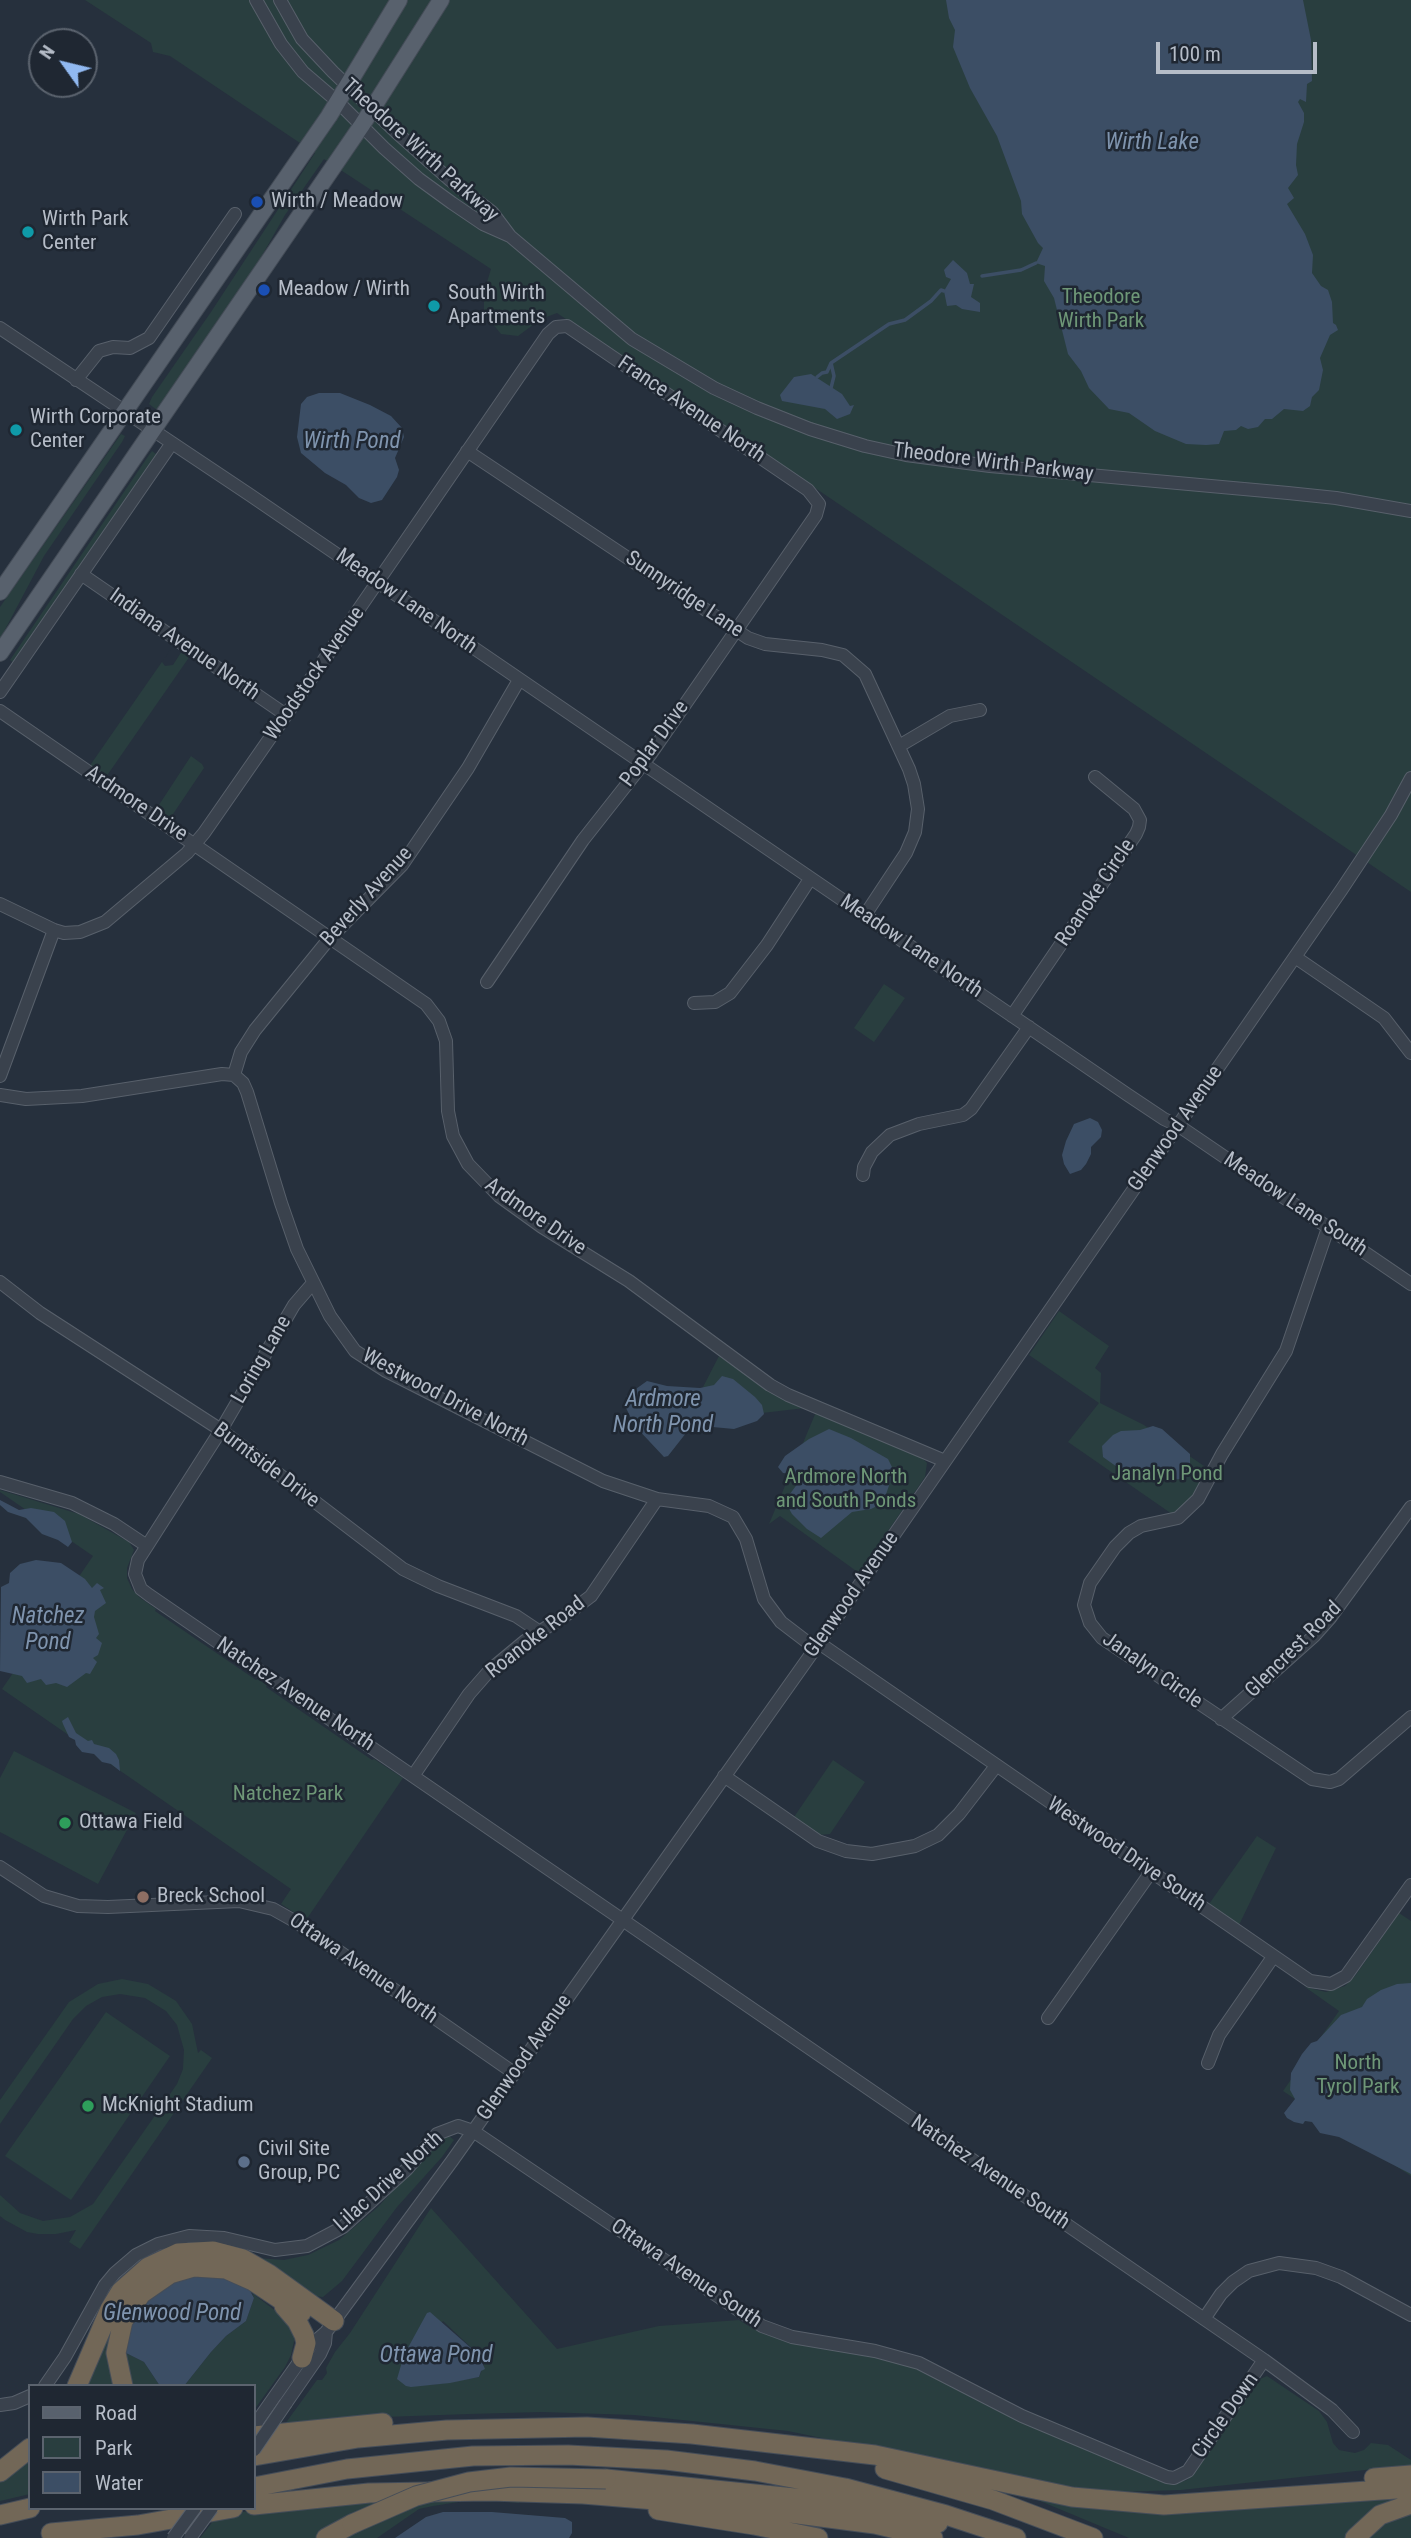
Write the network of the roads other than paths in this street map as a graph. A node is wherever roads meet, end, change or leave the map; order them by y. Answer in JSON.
{"nodes":[{"id":1,"x":256,"y":0,"type":"edge"},
{"id":2,"x":280,"y":0,"type":"edge"},
{"id":3,"x":399,"y":0,"type":"edge"},
{"id":4,"x":441,"y":0,"type":"edge"},
{"id":5,"x":348,"y":86,"type":"junction"},
{"id":6,"x":338,"y":102,"type":"junction"},
{"id":7,"x":372,"y":110,"type":"junction"},
{"id":8,"x":362,"y":125,"type":"junction"},
{"id":9,"x":235,"y":214,"type":"dead end"},
{"id":10,"x":510,"y":236,"type":"junction"},
{"id":11,"x":556,"y":327,"type":"joint"},
{"id":12,"x":0,"y":328,"type":"edge"},
{"id":13,"x":76,"y":380,"type":"junction"},
{"id":14,"x":124,"y":413,"type":"junction"},
{"id":15,"x":153,"y":431,"type":"junction"},
{"id":16,"x":172,"y":443,"type":"junction"},
{"id":17,"x":467,"y":451,"type":"junction"},
{"id":18,"x":819,"y":504,"type":"joint"},
{"id":19,"x":1411,"y":511,"type":"edge"},
{"id":20,"x":81,"y":574,"type":"junction"},
{"id":21,"x":377,"y":583,"type":"junction"},
{"id":22,"x":0,"y":592,"type":"edge"},
{"id":23,"x":736,"y":630,"type":"junction"},
{"id":24,"x":0,"y":653,"type":"edge"},
{"id":25,"x":519,"y":680,"type":"junction"},
{"id":26,"x":0,"y":692,"type":"edge"},
{"id":27,"x":981,"y":710,"type":"dead end"},
{"id":28,"x":0,"y":711,"type":"edge"},
{"id":29,"x":286,"y":715,"type":"junction"},
{"id":30,"x":899,"y":746,"type":"junction"},
{"id":31,"x":642,"y":764,"type":"junction"},
{"id":32,"x":1095,"y":777,"type":"dead end"},
{"id":33,"x":1411,"y":778,"type":"edge"},
{"id":34,"x":195,"y":845,"type":"junction"},
{"id":35,"x":810,"y":878,"type":"junction"},
{"id":36,"x":0,"y":904,"type":"edge"},
{"id":37,"x":865,"y":915,"type":"junction"},
{"id":38,"x":54,"y":930,"type":"junction"},
{"id":39,"x":329,"y":939,"type":"junction"},
{"id":40,"x":1295,"y":957,"type":"junction"},
{"id":41,"x":487,"y":982,"type":"dead end"},
{"id":42,"x":694,"y":1003,"type":"dead end"},
{"id":43,"x":1012,"y":1016,"type":"junction"},
{"id":44,"x":1029,"y":1027,"type":"junction"},
{"id":45,"x":1411,"y":1053,"type":"edge"},
{"id":46,"x":234,"y":1075,"type":"junction"},
{"id":47,"x":0,"y":1076,"type":"edge"},
{"id":48,"x":0,"y":1095,"type":"edge"},
{"id":49,"x":1179,"y":1126,"type":"junction"},
{"id":50,"x":863,"y":1175,"type":"dead end"},
{"id":51,"x":1328,"y":1228,"type":"junction"},
{"id":52,"x":0,"y":1282,"type":"edge"},
{"id":53,"x":313,"y":1283,"type":"junction"},
{"id":54,"x":1411,"y":1284,"type":"edge"},
{"id":55,"x":221,"y":1430,"type":"junction"},
{"id":56,"x":945,"y":1461,"type":"junction"},
{"id":57,"x":0,"y":1482,"type":"edge"},
{"id":58,"x":657,"y":1499,"type":"junction"},
{"id":59,"x":1411,"y":1507,"type":"edge"},
{"id":60,"x":147,"y":1546,"type":"junction"},
{"id":61,"x":540,"y":1632,"type":"junction"},
{"id":62,"x":817,"y":1646,"type":"junction"},
{"id":63,"x":1411,"y":1717,"type":"edge"},
{"id":64,"x":1221,"y":1719,"type":"junction"},
{"id":65,"x":996,"y":1766,"type":"junction"},
{"id":66,"x":413,"y":1776,"type":"junction"},
{"id":67,"x":724,"y":1776,"type":"junction"},
{"id":68,"x":0,"y":1867,"type":"edge"},
{"id":69,"x":1151,"y":1872,"type":"junction"},
{"id":70,"x":1411,"y":1885,"type":"edge"},
{"id":71,"x":622,"y":1920,"type":"junction"},
{"id":72,"x":1273,"y":1957,"type":"junction"},
{"id":73,"x":1048,"y":2018,"type":"dead end"},
{"id":74,"x":1208,"y":2063,"type":"dead end"},
{"id":75,"x":514,"y":2073,"type":"junction"},
{"id":76,"x":473,"y":2131,"type":"junction"},
{"id":77,"x":1411,"y":2315,"type":"edge"},
{"id":78,"x":307,"y":2317,"type":"junction"},
{"id":79,"x":1203,"y":2319,"type":"junction"},
{"id":80,"x":330,"y":2326,"type":"junction"},
{"id":81,"x":302,"y":2358,"type":"junction"},
{"id":82,"x":1264,"y":2360,"type":"junction"},
{"id":83,"x":121,"y":2380,"type":"edge"},
{"id":84,"x":46,"y":2384,"type":"edge"},
{"id":85,"x":78,"y":2384,"type":"edge"},
{"id":86,"x":28,"y":2397,"type":"edge"},
{"id":87,"x":0,"y":2405,"type":"edge"},
{"id":88,"x":256,"y":2423,"type":"edge"},
{"id":89,"x":447,"y":2430,"type":"junction"},
{"id":90,"x":1353,"y":2432,"type":"dead end"},
{"id":91,"x":256,"y":2436,"type":"edge"},
{"id":92,"x":751,"y":2442,"type":"junction"},
{"id":93,"x":256,"y":2447,"type":"edge"},
{"id":94,"x":28,"y":2450,"type":"edge"},
{"id":95,"x":256,"y":2456,"type":"edge"},
{"id":96,"x":1188,"y":2471,"type":"joint"},
{"id":97,"x":0,"y":2472,"type":"edge"},
{"id":98,"x":1411,"y":2474,"type":"edge"},
{"id":99,"x":256,"y":2487,"type":"edge"},
{"id":100,"x":1411,"y":2488,"type":"edge"},
{"id":101,"x":535,"y":2493,"type":"junction"},
{"id":102,"x":1123,"y":2502,"type":"junction"},
{"id":103,"x":1411,"y":2504,"type":"edge"},
{"id":104,"x":256,"y":2505,"type":"edge"},
{"id":105,"x":28,"y":2508,"type":"edge"},
{"id":106,"x":155,"y":2510,"type":"edge"},
{"id":107,"x":194,"y":2510,"type":"edge"},
{"id":108,"x":211,"y":2510,"type":"edge"},
{"id":109,"x":222,"y":2510,"type":"edge"},
{"id":110,"x":0,"y":2515,"type":"edge"},
{"id":111,"x":840,"y":2521,"type":"junction"},
{"id":112,"x":982,"y":2527,"type":"junction"},
{"id":113,"x":41,"y":2535,"type":"edge"},
{"id":114,"x":173,"y":2538,"type":"edge"},
{"id":115,"x":190,"y":2538,"type":"edge"},
{"id":116,"x":326,"y":2538,"type":"edge"},
{"id":117,"x":818,"y":2538,"type":"edge"},
{"id":118,"x":894,"y":2538,"type":"edge"},
{"id":119,"x":933,"y":2538,"type":"edge"},
{"id":120,"x":1016,"y":2538,"type":"edge"},
{"id":121,"x":1093,"y":2538,"type":"edge"},
{"id":122,"x":1355,"y":2538,"type":"edge"}],
"edges":[{"from":1,"to":6,"type":"street","name":"Theodore Wirth Parkway"},
{"from":2,"to":5,"type":"street","name":"Theodore Wirth Parkway"},
{"from":3,"to":5,"type":"main road"},
{"from":4,"to":7,"type":"main road"},
{"from":5,"to":6,"type":"main road"},
{"from":5,"to":7,"type":"street","name":"Theodore Wirth Parkway"},
{"from":6,"to":8,"type":"street","name":"Theodore Wirth Parkway"},
{"from":6,"to":14,"type":"main road"},
{"from":7,"to":8,"type":"main road"},
{"from":7,"to":10,"type":"street","name":"Theodore Wirth Parkway"},
{"from":8,"to":10,"type":"street","name":"Theodore Wirth Parkway"},
{"from":8,"to":15,"type":"main road"},
{"from":9,"to":13,"type":"street"},
{"from":10,"to":19,"type":"street","name":"Theodore Wirth Parkway"},
{"from":11,"to":17,"type":"street","name":"Woodstock Avenue"},
{"from":11,"to":18,"type":"street","name":"France Avenue North"},
{"from":12,"to":13,"type":"street","name":"Meadow Lane North"},
{"from":13,"to":14,"type":"street","name":"Meadow Lane North"},
{"from":14,"to":15,"type":"street","name":"Meadow Lane North"},
{"from":14,"to":22,"type":"main road"},
{"from":15,"to":16,"type":"street","name":"Meadow Lane North"},
{"from":15,"to":24,"type":"main road"},
{"from":16,"to":20,"type":"street"},
{"from":16,"to":21,"type":"street","name":"Meadow Lane North"},
{"from":17,"to":21,"type":"street","name":"Woodstock Avenue"},
{"from":17,"to":23,"type":"street","name":"Sunnyridge Lane"},
{"from":18,"to":23,"type":"street","name":"Poplar Drive"},
{"from":20,"to":26,"type":"street"},
{"from":20,"to":29,"type":"street","name":"Indiana Avenue North"},
{"from":21,"to":25,"type":"street","name":"Meadow Lane North"},
{"from":21,"to":29,"type":"street","name":"Woodstock Avenue"},
{"from":23,"to":30,"type":"street","name":"Sunnyridge Lane"},
{"from":23,"to":31,"type":"street","name":"Poplar Drive"},
{"from":25,"to":31,"type":"street","name":"Meadow Lane North"},
{"from":25,"to":39,"type":"street","name":"Beverly Avenue"},
{"from":27,"to":30,"type":"street"},
{"from":28,"to":34,"type":"street","name":"Ardmore Drive"},
{"from":29,"to":34,"type":"street","name":"Woodstock Avenue"},
{"from":30,"to":37,"type":"street","name":"Sunnyridge Lane"},
{"from":31,"to":35,"type":"street","name":"Meadow Lane North"},
{"from":31,"to":41,"type":"street","name":"Poplar Drive"},
{"from":32,"to":43,"type":"street","name":"Roanoke Circle"},
{"from":33,"to":40,"type":"street","name":"Glenwood Avenue"},
{"from":34,"to":38,"type":"street","name":"Woodstock Avenue"},
{"from":34,"to":39,"type":"street","name":"Ardmore Drive"},
{"from":35,"to":37,"type":"street","name":"Meadow Lane North"},
{"from":35,"to":42,"type":"street"},
{"from":36,"to":38,"type":"street"},
{"from":37,"to":43,"type":"street","name":"Meadow Lane North"},
{"from":38,"to":47,"type":"street"},
{"from":39,"to":46,"type":"street","name":"Beverly Avenue"},
{"from":39,"to":56,"type":"street","name":"Ardmore Drive"},
{"from":40,"to":45,"type":"street"},
{"from":40,"to":49,"type":"street","name":"Glenwood Avenue"},
{"from":43,"to":44,"type":"street","name":"Meadow Lane North"},
{"from":44,"to":49,"type":"street"},
{"from":44,"to":50,"type":"street"},
{"from":46,"to":48,"type":"street"},
{"from":46,"to":53,"type":"street","name":"Westwood Drive North"},
{"from":49,"to":51,"type":"street","name":"Meadow Lane South"},
{"from":49,"to":56,"type":"street","name":"Glenwood Avenue"},
{"from":51,"to":54,"type":"street","name":"Meadow Lane South"},
{"from":51,"to":64,"type":"street","name":"Janalyn Circle"},
{"from":52,"to":55,"type":"street","name":"Burntside Drive"},
{"from":53,"to":55,"type":"street","name":"Loring Lane"},
{"from":53,"to":58,"type":"street","name":"Westwood Drive North"},
{"from":55,"to":60,"type":"street","name":"Loring Lane"},
{"from":55,"to":61,"type":"street","name":"Burntside Drive"},
{"from":56,"to":62,"type":"street","name":"Glenwood Avenue"},
{"from":57,"to":60,"type":"street"},
{"from":58,"to":61,"type":"street","name":"Roanoke Road"},
{"from":58,"to":62,"type":"street","name":"Westwood Drive North"},
{"from":59,"to":64,"type":"street","name":"Glencrest Road"},
{"from":60,"to":66,"type":"street","name":"Natchez Avenue North"},
{"from":61,"to":66,"type":"street","name":"Roanoke Road"},
{"from":62,"to":65,"type":"street","name":"Westwood Drive South"},
{"from":62,"to":67,"type":"street","name":"Glenwood Avenue"},
{"from":63,"to":64,"type":"street","name":"Janalyn Circle"},
{"from":65,"to":67,"type":"street"},
{"from":65,"to":69,"type":"street","name":"Westwood Drive South"},
{"from":66,"to":71,"type":"street","name":"Natchez Avenue North"},
{"from":67,"to":71,"type":"street","name":"Glenwood Avenue"},
{"from":68,"to":75,"type":"street","name":"Ottawa Avenue North"},
{"from":69,"to":72,"type":"street","name":"Westwood Drive South"},
{"from":69,"to":73,"type":"street"},
{"from":70,"to":72,"type":"street","name":"Westwood Drive South"},
{"from":71,"to":75,"type":"street","name":"Glenwood Avenue"},
{"from":71,"to":79,"type":"street","name":"Natchez Avenue South"},
{"from":72,"to":74,"type":"street"},
{"from":75,"to":76,"type":"street","name":"Glenwood Avenue"},
{"from":76,"to":80,"type":"street","name":"Glenwood Avenue"},
{"from":76,"to":84,"type":"street","name":"Lilac Drive North"},
{"from":76,"to":96,"type":"street","name":"Ottawa Avenue South"},
{"from":77,"to":79,"type":"street"},
{"from":78,"to":80,"type":"highway"},
{"from":78,"to":81,"type":"highway"},
{"from":78,"to":83,"type":"highway"},
{"from":78,"to":85,"type":"highway"},
{"from":79,"to":82,"type":"street","name":"Natchez Avenue South"},
{"from":80,"to":81,"type":"street","name":"Glenwood Avenue"},
{"from":80,"to":93,"type":"street","name":"Glenwood Avenue","bridge":true},
{"from":81,"to":88,"type":"street","name":"Glenwood Avenue"},
{"from":82,"to":90,"type":"street","name":"Natchez Avenue South"},
{"from":82,"to":96,"type":"street","name":"Circle Down"},
{"from":86,"to":87,"type":"street"},
{"from":89,"to":91,"type":"highway"},
{"from":89,"to":92,"type":"highway"},
{"from":89,"to":95,"type":"highway"},
{"from":92,"to":102,"type":"highway"},
{"from":92,"to":121,"type":"highway"},
{"from":94,"to":97,"type":"highway"},
{"from":98,"to":102,"type":"highway"},
{"from":99,"to":112,"type":"highway"},
{"from":100,"to":102,"type":"highway"},
{"from":101,"to":104,"type":"highway"},
{"from":101,"to":111,"type":"highway"},
{"from":101,"to":117,"type":"highway"},
{"from":103,"to":122,"type":"highway"},
{"from":105,"to":110,"type":"highway"},
{"from":106,"to":113,"type":"highway"},
{"from":107,"to":114,"type":"street","bridge":true},
{"from":108,"to":115,"type":"street","bridge":true},
{"from":109,"to":113,"type":"highway"},
{"from":111,"to":118,"type":"highway"},
{"from":111,"to":119,"type":"highway"},
{"from":112,"to":116,"type":"highway","bridge":true},
{"from":112,"to":120,"type":"highway"}]}
